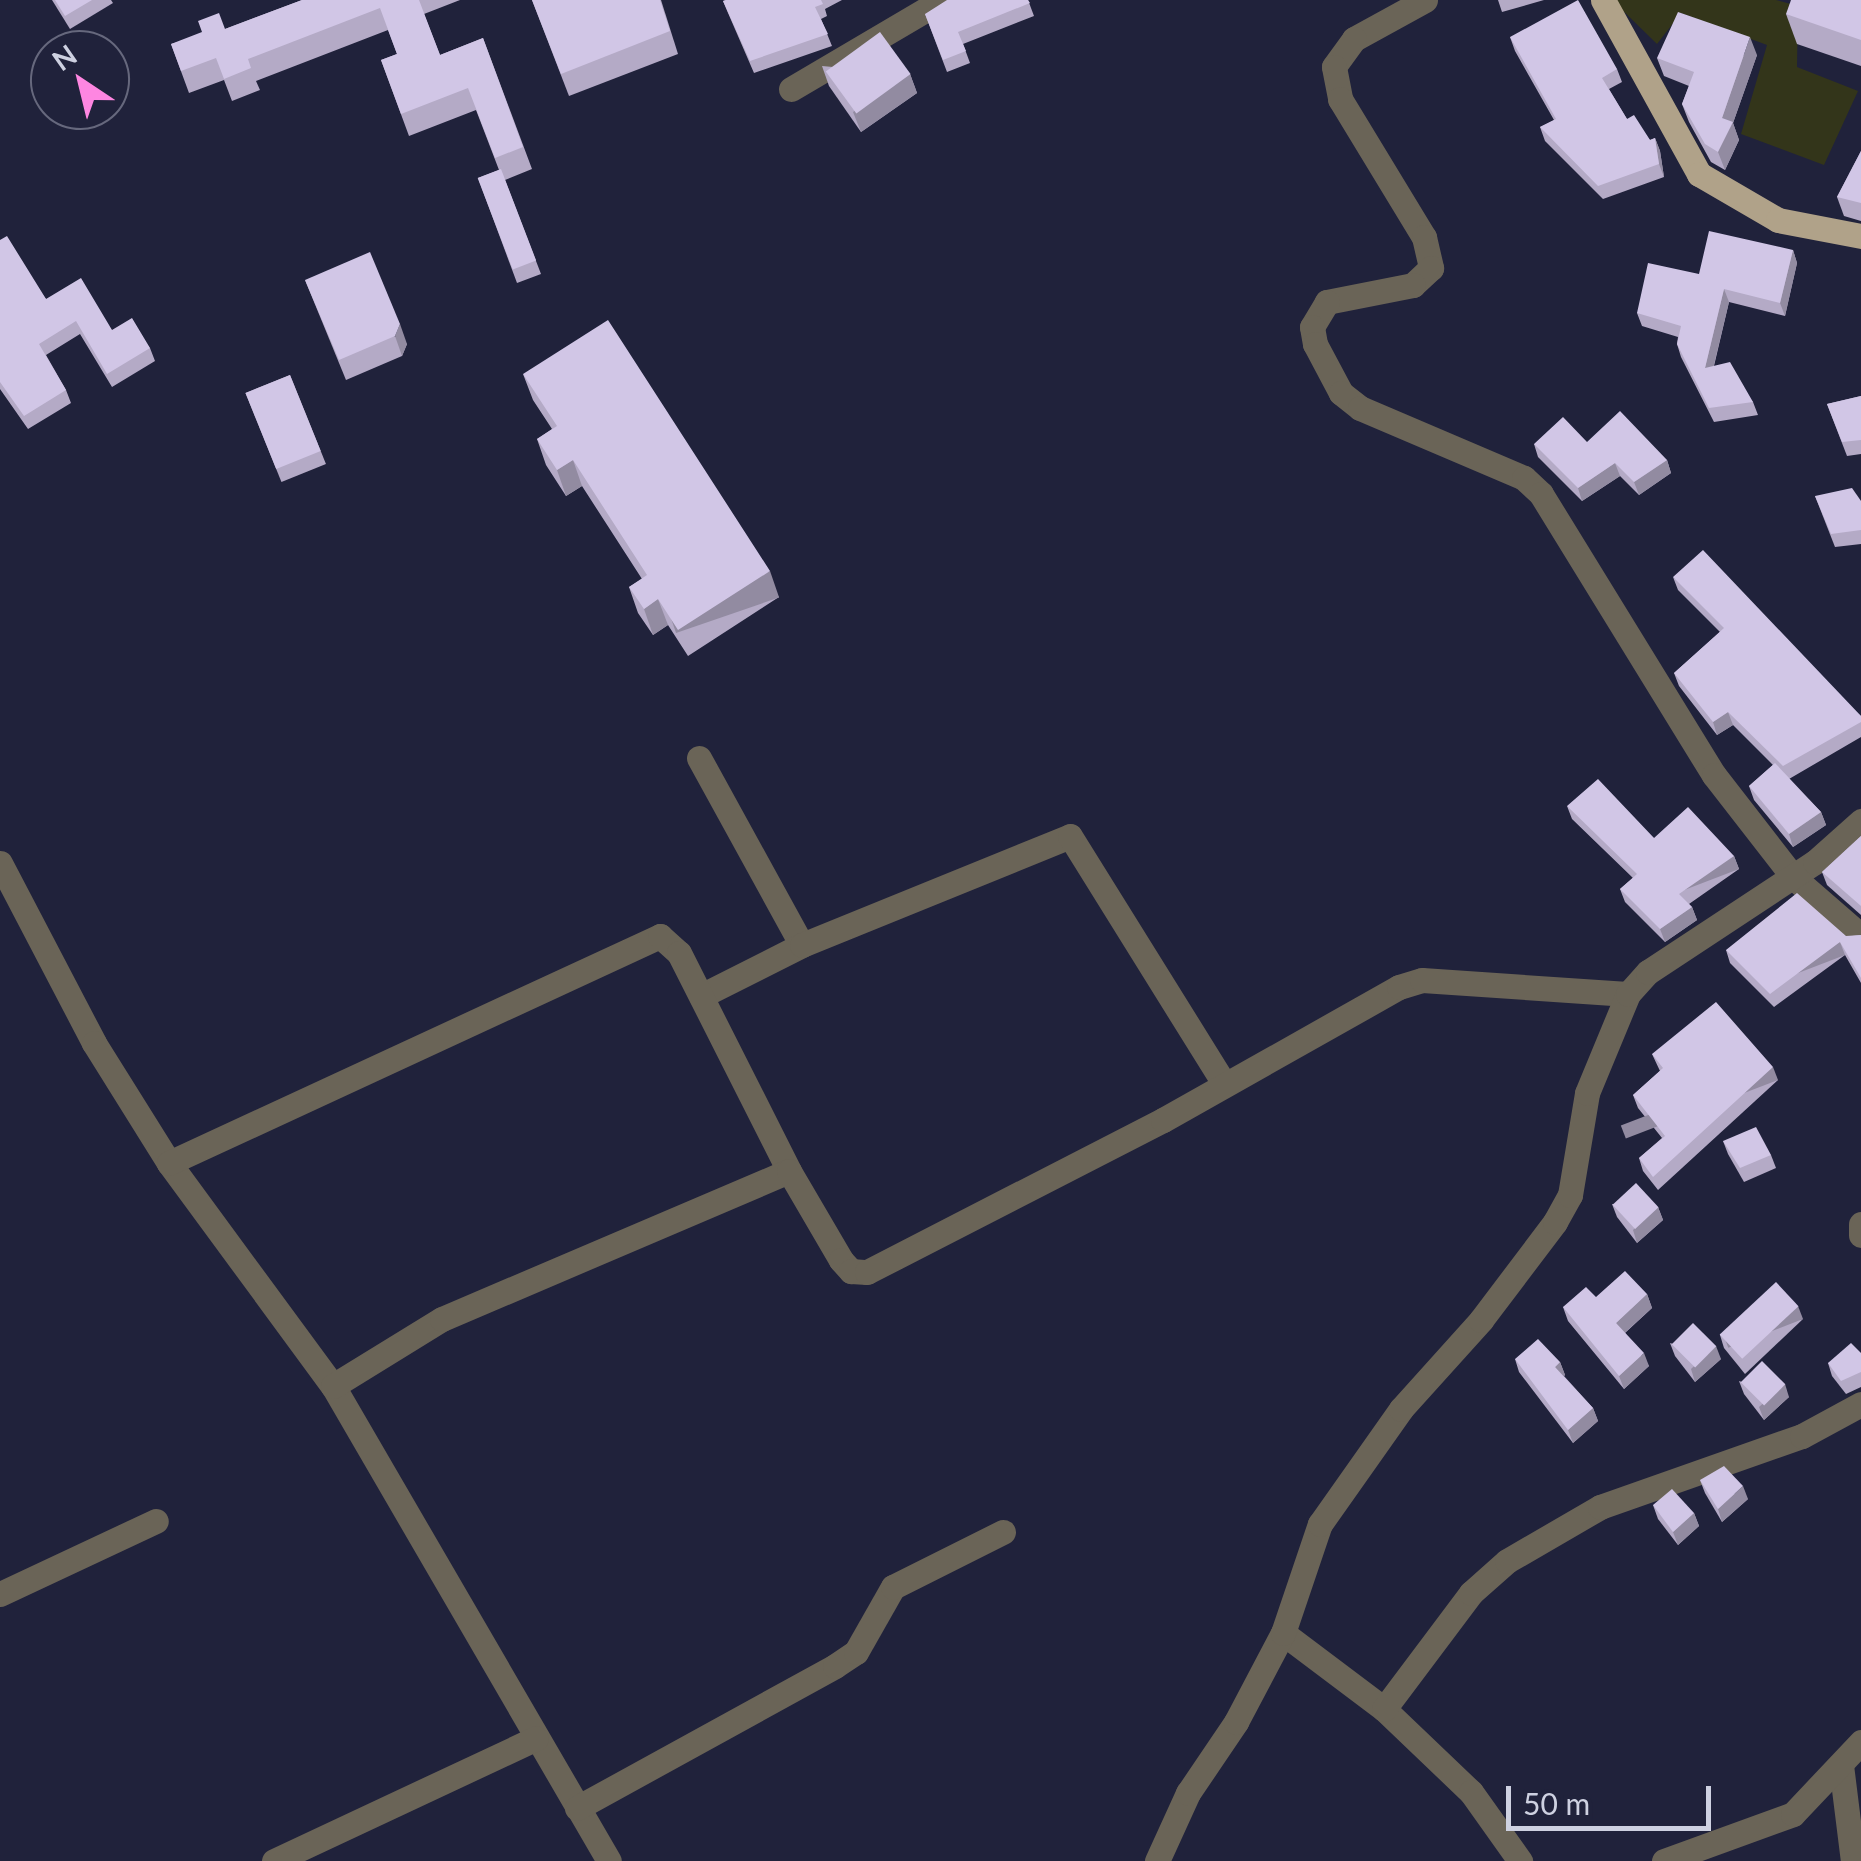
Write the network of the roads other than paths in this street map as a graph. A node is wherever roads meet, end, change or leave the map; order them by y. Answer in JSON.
{"nodes":[{"id":1,"x":942,"y":0,"type":"edge"},
{"id":2,"x":1425,"y":0,"type":"edge"},
{"id":3,"x":1603,"y":0,"type":"edge"},
{"id":4,"x":791,"y":89,"type":"dead end"},
{"id":5,"x":1861,"y":236,"type":"edge"},
{"id":6,"x":699,"y":758,"type":"dead end"},
{"id":7,"x":1861,"y":821,"type":"edge"},
{"id":8,"x":0,"y":863,"type":"edge"},
{"id":9,"x":1793,"y":877,"type":"junction"},
{"id":10,"x":1861,"y":936,"type":"edge"},
{"id":11,"x":802,"y":945,"type":"junction"},
{"id":12,"x":1628,"y":994,"type":"junction"},
{"id":13,"x":701,"y":996,"type":"junction"},
{"id":14,"x":1225,"y":1085,"type":"junction"},
{"id":15,"x":169,"y":1162,"type":"junction"},
{"id":16,"x":789,"y":1171,"type":"junction"},
{"id":17,"x":1861,"y":1224,"type":"edge"},
{"id":18,"x":1861,"y":1235,"type":"edge"},
{"id":19,"x":333,"y":1386,"type":"junction"},
{"id":20,"x":1861,"y":1404,"type":"edge"},
{"id":21,"x":156,"y":1521,"type":"dead end"},
{"id":22,"x":1003,"y":1532,"type":"dead end"},
{"id":23,"x":0,"y":1594,"type":"edge"},
{"id":24,"x":1283,"y":1633,"type":"junction"},
{"id":25,"x":1384,"y":1708,"type":"junction"},
{"id":26,"x":536,"y":1738,"type":"junction"},
{"id":27,"x":1861,"y":1742,"type":"edge"},
{"id":28,"x":1841,"y":1765,"type":"junction"},
{"id":29,"x":577,"y":1808,"type":"junction"},
{"id":30,"x":274,"y":1861,"type":"edge"},
{"id":31,"x":609,"y":1861,"type":"edge"},
{"id":32,"x":1157,"y":1861,"type":"edge"},
{"id":33,"x":1520,"y":1861,"type":"edge"},
{"id":34,"x":1664,"y":1861,"type":"edge"},
{"id":35,"x":1852,"y":1861,"type":"edge"}],
"edges":[{"from":1,"to":4,"type":"street"},
{"from":2,"to":9,"type":"street"},
{"from":3,"to":5,"type":"main road"},
{"from":6,"to":11,"type":"street"},
{"from":7,"to":9,"type":"street"},
{"from":8,"to":15,"type":"street"},
{"from":9,"to":10,"type":"street"},
{"from":9,"to":12,"type":"street"},
{"from":11,"to":13,"type":"street"},
{"from":11,"to":14,"type":"street"},
{"from":12,"to":14,"type":"street"},
{"from":12,"to":24,"type":"street"},
{"from":13,"to":15,"type":"street"},
{"from":13,"to":16,"type":"street"},
{"from":14,"to":16,"type":"street"},
{"from":15,"to":19,"type":"street"},
{"from":16,"to":19,"type":"street"},
{"from":17,"to":18,"type":"street"},
{"from":19,"to":26,"type":"street"},
{"from":20,"to":25,"type":"street"},
{"from":21,"to":23,"type":"street"},
{"from":22,"to":29,"type":"street"},
{"from":24,"to":25,"type":"street"},
{"from":24,"to":32,"type":"street"},
{"from":25,"to":33,"type":"street"},
{"from":26,"to":29,"type":"street"},
{"from":26,"to":30,"type":"street"},
{"from":27,"to":28,"type":"street"},
{"from":28,"to":34,"type":"street"},
{"from":28,"to":35,"type":"street"},
{"from":29,"to":31,"type":"street"}]}
